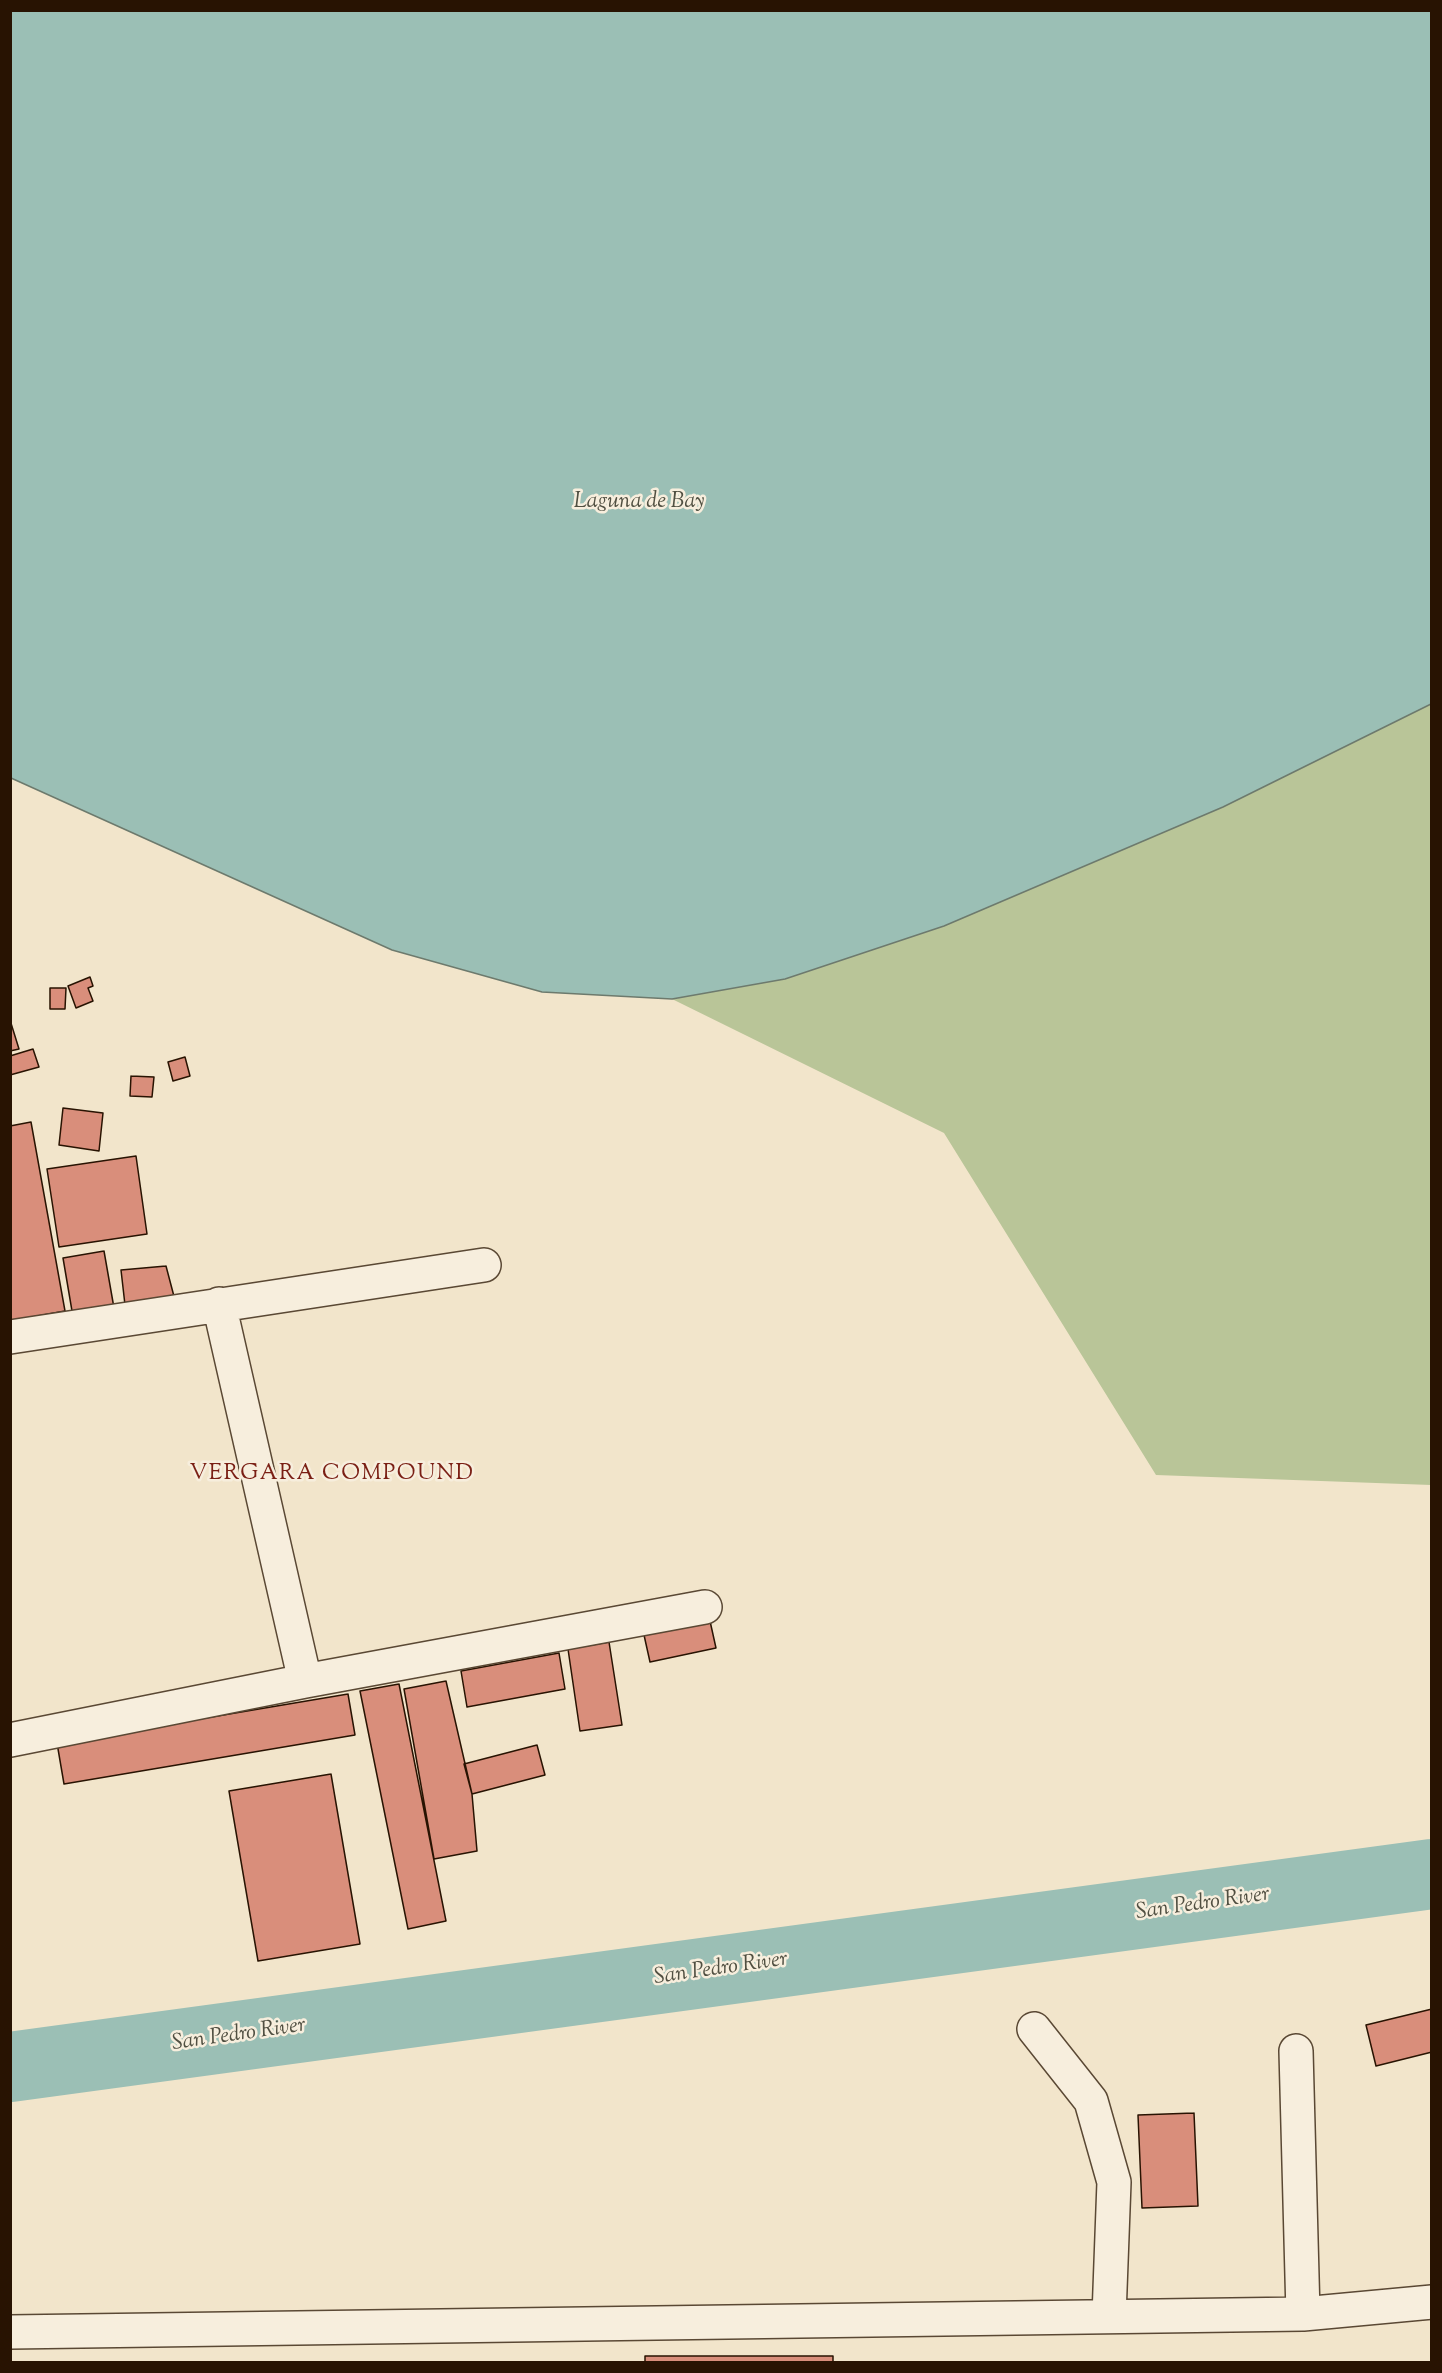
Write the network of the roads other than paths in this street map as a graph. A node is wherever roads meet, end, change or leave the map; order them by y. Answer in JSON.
{"nodes":[{"id":1,"x":484,"y":1264,"type":"dead end"},
{"id":2,"x":219,"y":1304,"type":"junction"},
{"id":3,"x":10,"y":1337,"type":"edge"},
{"id":4,"x":705,"y":1607,"type":"dead end"},
{"id":5,"x":305,"y":1682,"type":"junction"},
{"id":6,"x":10,"y":1740,"type":"edge"},
{"id":7,"x":1034,"y":2029,"type":"dead end"},
{"id":8,"x":1296,"y":2052,"type":"dead end"},
{"id":9,"x":1431,"y":2302,"type":"edge"},
{"id":10,"x":1303,"y":2313,"type":"junction"},
{"id":11,"x":1109,"y":2316,"type":"junction"},
{"id":12,"x":10,"y":2332,"type":"edge"}],
"edges":[{"from":1,"to":2,"type":"street"},
{"from":2,"to":3,"type":"street"},
{"from":2,"to":5,"type":"street"},
{"from":4,"to":5,"type":"street"},
{"from":5,"to":6,"type":"street"},
{"from":7,"to":11,"type":"street"},
{"from":8,"to":10,"type":"street"},
{"from":9,"to":10,"type":"street"},
{"from":10,"to":11,"type":"street"},
{"from":11,"to":12,"type":"street"}]}
